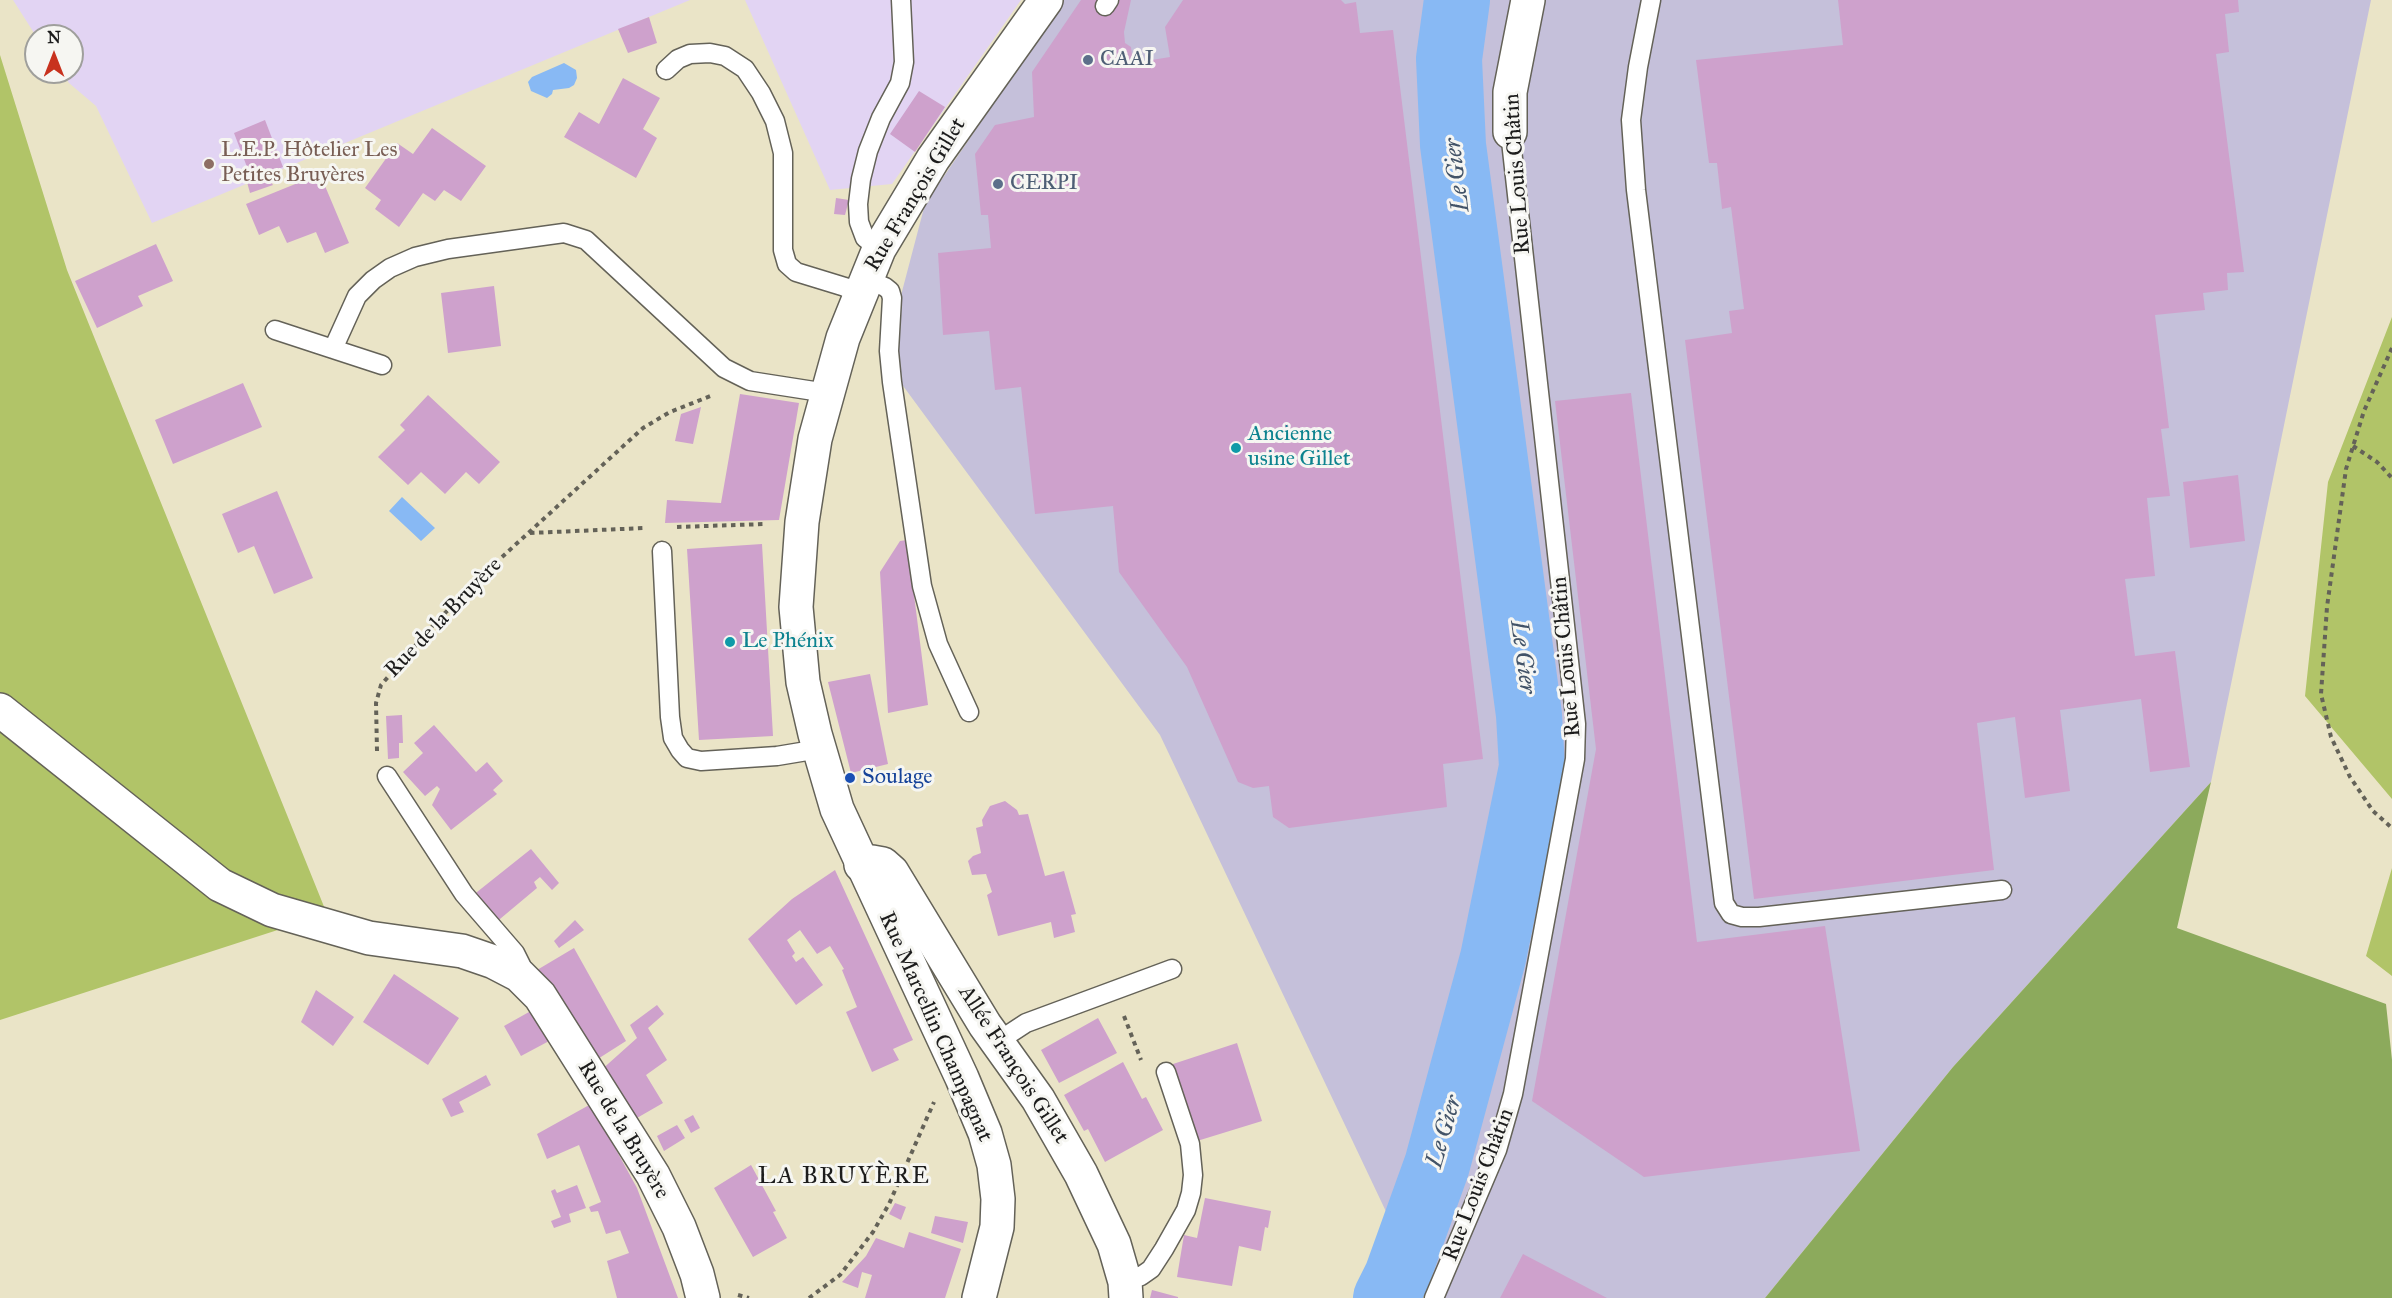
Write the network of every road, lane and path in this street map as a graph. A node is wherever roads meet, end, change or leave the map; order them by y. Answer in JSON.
{"nodes":[{"id":1,"x":901,"y":0,"type":"edge"},
{"id":2,"x":1046,"y":0,"type":"edge"},
{"id":3,"x":1528,"y":0,"type":"edge"},
{"id":4,"x":1652,"y":0,"type":"edge"},
{"id":5,"x":666,"y":70,"type":"dead end"},
{"id":6,"x":1510,"y":132,"type":"joint"},
{"id":7,"x":879,"y":249,"type":"junction"},
{"id":8,"x":863,"y":287,"type":"junction"},
{"id":9,"x":275,"y":330,"type":"dead end"},
{"id":10,"x":2392,"y":348,"type":"edge"},
{"id":11,"x":333,"y":349,"type":"junction"},
{"id":12,"x":382,"y":365,"type":"dead end"},
{"id":13,"x":750,"y":381,"type":"junction"},
{"id":14,"x":827,"y":393,"type":"junction"},
{"id":15,"x":2353,"y":446,"type":"junction"},
{"id":16,"x":2392,"y":478,"type":"edge"},
{"id":17,"x":662,"y":551,"type":"dead end"},
{"id":18,"x":0,"y":710,"type":"edge"},
{"id":19,"x":969,"y":712,"type":"dead end"},
{"id":20,"x":819,"y":749,"type":"junction"},
{"id":21,"x":387,"y":776,"type":"joint"},
{"id":22,"x":2392,"y":828,"type":"edge"},
{"id":23,"x":861,"y":865,"type":"junction"},
{"id":24,"x":2002,"y":890,"type":"dead end"},
{"id":25,"x":1172,"y":969,"type":"dead end"},
{"id":26,"x":519,"y":975,"type":"junction"},
{"id":27,"x":1114,"y":990,"type":"junction"},
{"id":28,"x":997,"y":1042,"type":"junction"},
{"id":29,"x":1166,"y":1072,"type":"joint"},
{"id":30,"x":962,"y":1078,"type":"junction"},
{"id":31,"x":1126,"y":1290,"type":"edge"},
{"id":32,"x":703,"y":1298,"type":"edge"},
{"id":33,"x":809,"y":1298,"type":"edge"},
{"id":34,"x":979,"y":1298,"type":"edge"},
{"id":35,"x":1434,"y":1298,"type":"edge"}],
"edges":[{"from":1,"to":7,"type":"lane"},
{"from":2,"to":7,"type":"street","name":"Rue François Gillet"},
{"from":3,"to":6,"type":"street","name":"Rue Louis Châtin"},
{"from":4,"to":24,"type":"lane"},
{"from":5,"to":8,"type":"lane"},
{"from":6,"to":35,"type":"lane","name":"Rue Louis Châtin"},
{"from":7,"to":8,"type":"street","name":"Rue François Gillet"},
{"from":8,"to":14,"type":"street","name":"Rue François Gillet"},
{"from":8,"to":19,"type":"lane"},
{"from":9,"to":11,"type":"lane"},
{"from":10,"to":15,"type":"path"},
{"from":11,"to":12,"type":"lane"},
{"from":11,"to":13,"type":"lane"},
{"from":13,"to":14,"type":"lane"},
{"from":13,"to":21,"type":"path","name":"Rue de la Bruyère"},
{"from":14,"to":20,"type":"street","name":"Rue François Gillet"},
{"from":15,"to":16,"type":"path"},
{"from":15,"to":22,"type":"path"},
{"from":17,"to":20,"type":"lane"},
{"from":18,"to":26,"type":"street","name":"Rue de la Bruyère"},
{"from":20,"to":23,"type":"street","name":"Rue François Gillet"},
{"from":21,"to":26,"type":"lane","name":"Rue de la Bruyère"},
{"from":23,"to":28,"type":"street","name":"Allée François Gillet"},
{"from":23,"to":30,"type":"street","name":"Rue Marcellin Champagnat"},
{"from":25,"to":27,"type":"lane"},
{"from":26,"to":32,"type":"street","name":"Rue de la Bruyère"},
{"from":27,"to":28,"type":"lane"},
{"from":27,"to":29,"type":"path"},
{"from":28,"to":31,"type":"street","name":"Allée François Gillet"},
{"from":29,"to":31,"type":"lane"},
{"from":30,"to":33,"type":"path"},
{"from":30,"to":34,"type":"street","name":"Rue Marcellin Champagnat"}]}
